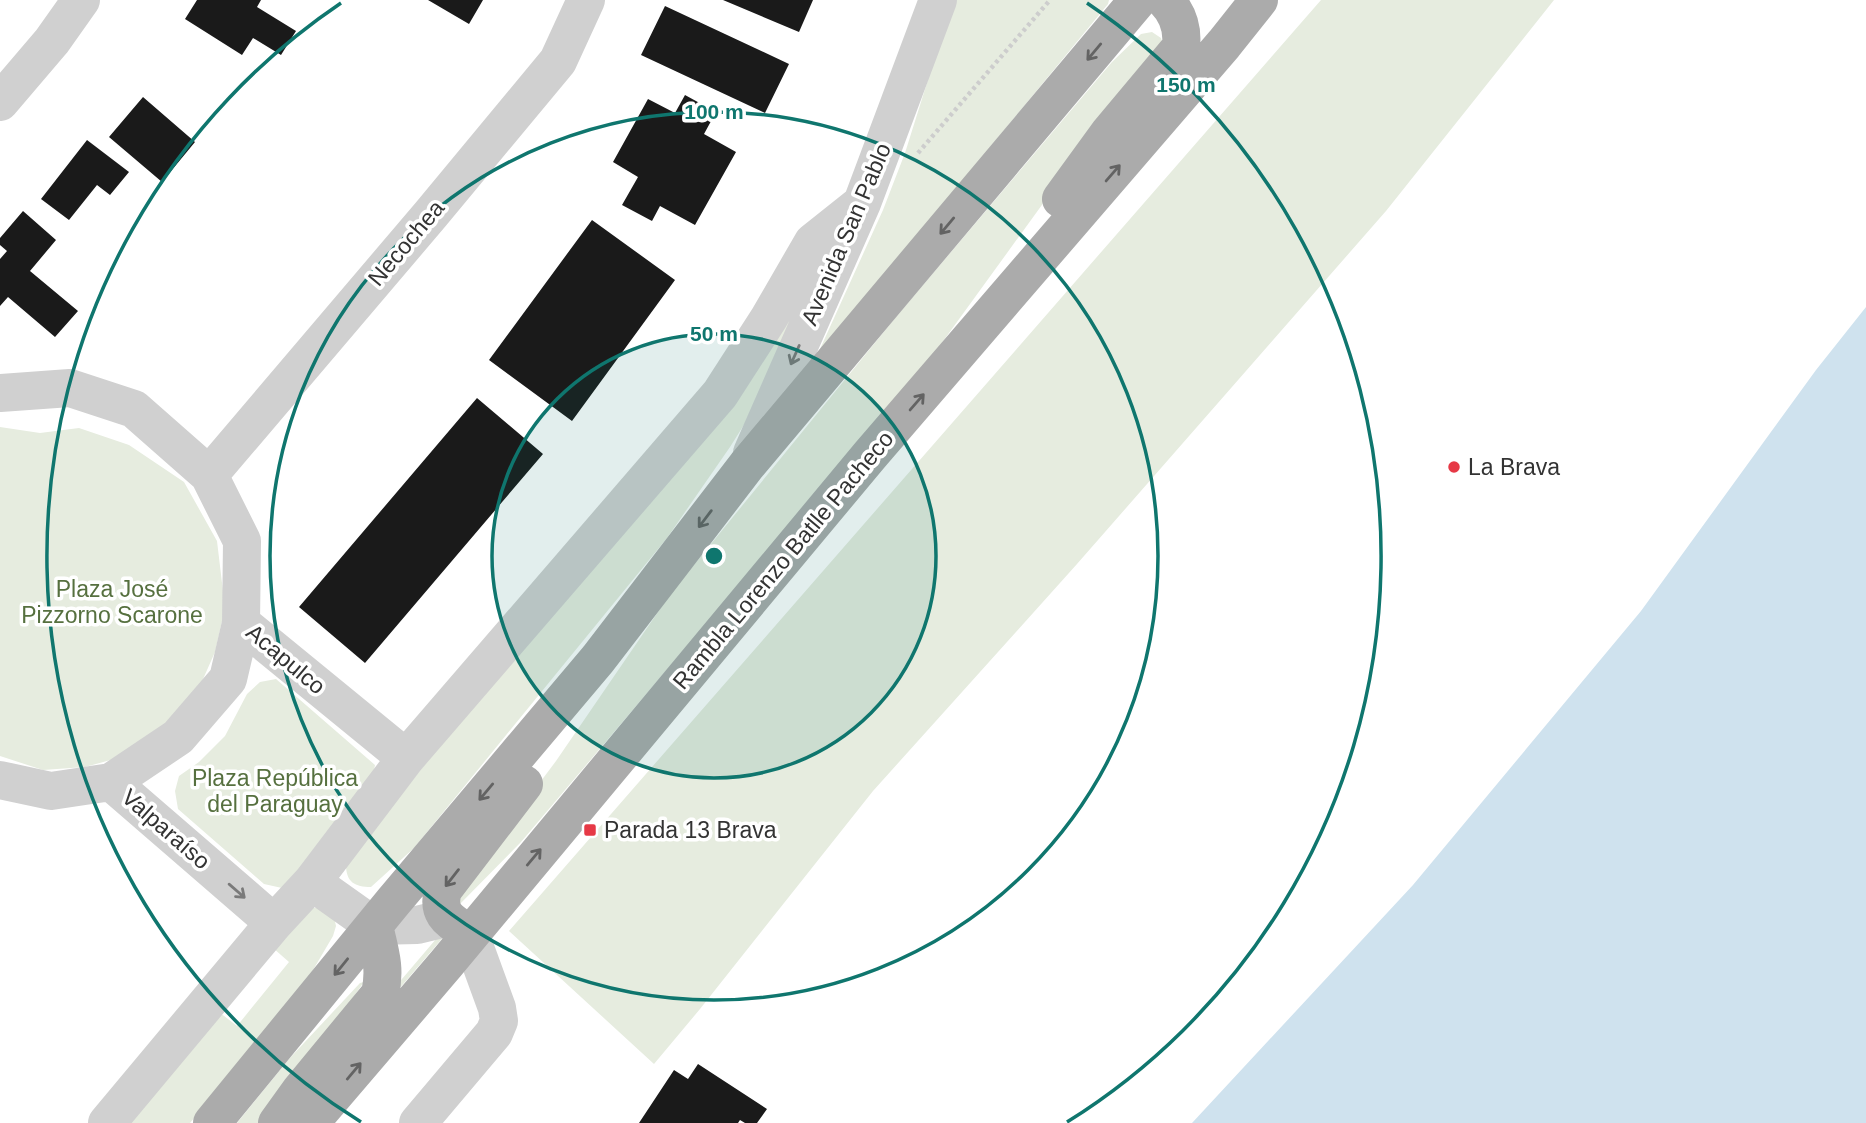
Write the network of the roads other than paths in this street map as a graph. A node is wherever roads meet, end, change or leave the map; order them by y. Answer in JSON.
{"nodes":[{"id":1,"x":81,"y":0,"type":"edge"},
{"id":2,"x":586,"y":0,"type":"edge"},
{"id":3,"x":939,"y":0,"type":"edge"},
{"id":4,"x":1138,"y":0,"type":"edge"},
{"id":5,"x":1165,"y":0,"type":"edge"},
{"id":6,"x":1259,"y":0,"type":"edge"},
{"id":7,"x":0,"y":102,"type":"edge"},
{"id":8,"x":862,"y":203,"type":"junction"},
{"id":9,"x":1007,"y":296,"type":"junction"},
{"id":10,"x":0,"y":393,"type":"edge"},
{"id":11,"x":747,"y":465,"type":"junction"},
{"id":12,"x":209,"y":475,"type":"junction"},
{"id":13,"x":240,"y":623,"type":"junction"},
{"id":14,"x":598,"y":659,"type":"junction"},
{"id":15,"x":406,"y":758,"type":"junction"},
{"id":16,"x":0,"y":780,"type":"edge"},
{"id":17,"x":111,"y":782,"type":"junction"},
{"id":18,"x":312,"y":882,"type":"junction"},
{"id":19,"x":275,"y":923,"type":"junction"},
{"id":20,"x":374,"y":926,"type":"junction"},
{"id":21,"x":458,"y":926,"type":"junction"},
{"id":22,"x":107,"y":1123,"type":"edge"},
{"id":23,"x":212,"y":1123,"type":"edge"},
{"id":24,"x":277,"y":1123,"type":"edge"},
{"id":25,"x":310,"y":1123,"type":"edge"},
{"id":26,"x":418,"y":1123,"type":"edge"}],
"edges":[{"from":1,"to":7,"type":"street"},
{"from":2,"to":12,"type":"street","name":"Necochea"},
{"from":3,"to":8,"type":"street","name":"Avenida San Pablo"},
{"from":4,"to":11,"type":"main road","one_way":true},
{"from":5,"to":9,"type":"main road"},
{"from":9,"to":6,"type":"main road","name":"Rambla Lorenzo Batlle Pacheco","one_way":true},
{"from":8,"to":11,"type":"street","name":"Avenida San Pablo","one_way":true},
{"from":8,"to":15,"type":"street"},
{"from":21,"to":9,"type":"main road","name":"Rambla Lorenzo Batlle Pacheco","one_way":true},
{"from":10,"to":12,"type":"street","name":"Acapulco"},
{"from":11,"to":14,"type":"main road","one_way":true},
{"from":12,"to":13,"type":"street","name":"Acapulco"},
{"from":13,"to":15,"type":"street","name":"Acapulco"},
{"from":13,"to":17,"type":"street"},
{"from":14,"to":20,"type":"main road","one_way":true},
{"from":14,"to":21,"type":"main road","one_way":true},
{"from":15,"to":18,"type":"street"},
{"from":16,"to":17,"type":"street","name":"Valparaíso"},
{"from":17,"to":19,"type":"street","name":"Valparaíso","one_way":true},
{"from":18,"to":19,"type":"street"},
{"from":18,"to":20,"type":"street"},
{"from":19,"to":22,"type":"street"},
{"from":20,"to":21,"type":"street"},
{"from":20,"to":23,"type":"main road","one_way":true},
{"from":20,"to":24,"type":"main road"},
{"from":25,"to":21,"type":"main road","name":"Rambla Lorenzo Batlle Pacheco","one_way":true},
{"from":21,"to":26,"type":"street"}]}
